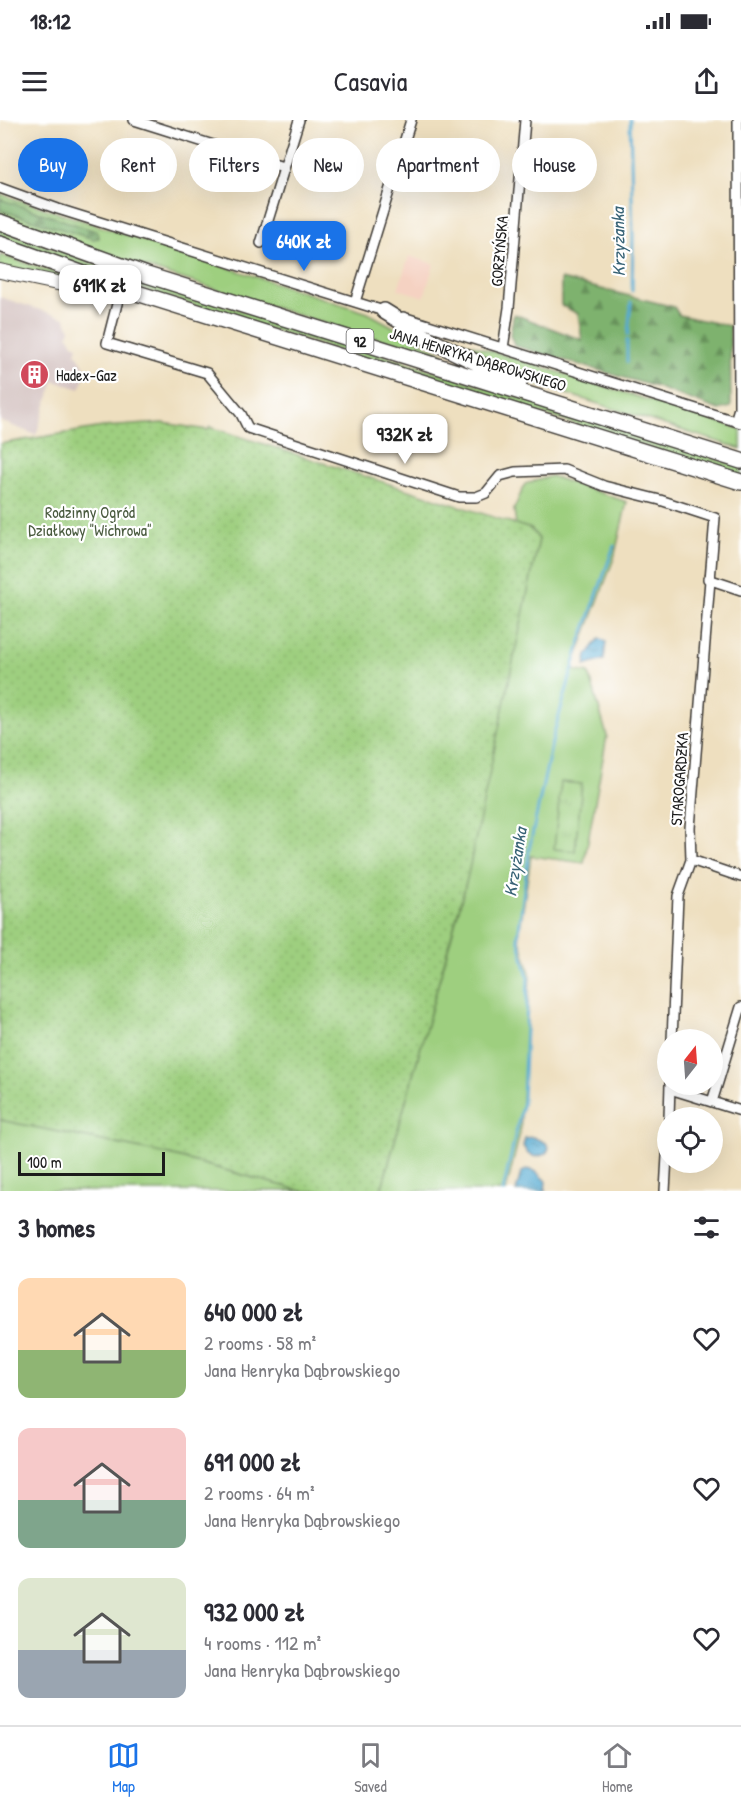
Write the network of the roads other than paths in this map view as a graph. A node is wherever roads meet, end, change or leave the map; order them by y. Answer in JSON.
{"nodes":[{"id":1,"x":134,"y":120,"type":"edge"},
{"id":2,"x":298,"y":120,"type":"edge"},
{"id":3,"x":411,"y":120,"type":"edge"},
{"id":4,"x":525,"y":120,"type":"edge"},
{"id":5,"x":738,"y":120,"type":"edge"},
{"id":6,"x":284,"y":167,"type":"junction"},
{"id":7,"x":0,"y":188,"type":"edge"},
{"id":8,"x":0,"y":222,"type":"edge"},
{"id":9,"x":261,"y":243,"type":"dead end"},
{"id":10,"x":0,"y":244,"type":"edge"},
{"id":11,"x":0,"y":271,"type":"edge"},
{"id":12,"x":740,"y":286,"type":"edge"},
{"id":13,"x":119,"y":296,"type":"junction"},
{"id":14,"x":355,"y":302,"type":"junction"},
{"id":15,"x":384,"y":311,"type":"junction"},
{"id":16,"x":202,"y":313,"type":"junction"},
{"id":17,"x":503,"y":348,"type":"junction"},
{"id":18,"x":573,"y":408,"type":"junction"},
{"id":19,"x":738,"y":422,"type":"edge"},
{"id":20,"x":741,"y":461,"type":"edge"},
{"id":21,"x":741,"y":482,"type":"edge"},
{"id":22,"x":708,"y":579,"type":"junction"},
{"id":23,"x":741,"y":590,"type":"edge"},
{"id":24,"x":691,"y":860,"type":"junction"},
{"id":25,"x":741,"y":877,"type":"edge"},
{"id":26,"x":741,"y":1007,"type":"edge"},
{"id":27,"x":672,"y":1029,"type":"edge"},
{"id":28,"x":692,"y":1095,"type":"edge"},
{"id":29,"x":712,"y":1102,"type":"junction"},
{"id":30,"x":741,"y":1111,"type":"edge"},
{"id":31,"x":666,"y":1173,"type":"edge"},
{"id":32,"x":665,"y":1191,"type":"edge"}],
"edges":[{"from":1,"to":6,"type":"street"},
{"from":2,"to":6,"type":"street"},
{"from":3,"to":14,"type":"street"},
{"from":4,"to":17,"type":"street","name":"GORZYŃSKA"},
{"from":5,"to":12,"type":"street"},
{"from":6,"to":9,"type":"street"},
{"from":7,"to":14,"type":"street","name":"JANA HENRYKA DĄBROWSKIEGO"},
{"from":8,"to":18,"type":"main road","name":"JANA HENRYKA DĄBROWSKIEGO","number":"92"},
{"from":10,"to":16,"type":"main road","number":"92"},
{"from":11,"to":13,"type":"street"},
{"from":12,"to":19,"type":"street"},
{"from":13,"to":16,"type":"main road"},
{"from":13,"to":22,"type":"street","name":"STAROGARDZKA"},
{"from":14,"to":15,"type":"street","name":"JANA HENRYKA DĄBROWSKIEGO"},
{"from":15,"to":17,"type":"street","name":"JANA HENRYKA DĄBROWSKIEGO"},
{"from":15,"to":18,"type":"main road"},
{"from":16,"to":21,"type":"main road","number":"92"},
{"from":17,"to":19,"type":"street","name":"JANA HENRYKA DĄBROWSKIEGO"},
{"from":18,"to":20,"type":"main road","name":"JANA HENRYKA DĄBROWSKIEGO","number":"92"},
{"from":22,"to":23,"type":"street"},
{"from":22,"to":24,"type":"street","name":"STAROGARDZKA"},
{"from":24,"to":25,"type":"street"},
{"from":24,"to":27,"type":"street","name":"STAROGARDZKA"},
{"from":26,"to":29,"type":"street"},
{"from":28,"to":29,"type":"street"},
{"from":29,"to":30,"type":"street"},
{"from":31,"to":32,"type":"street"}]}
